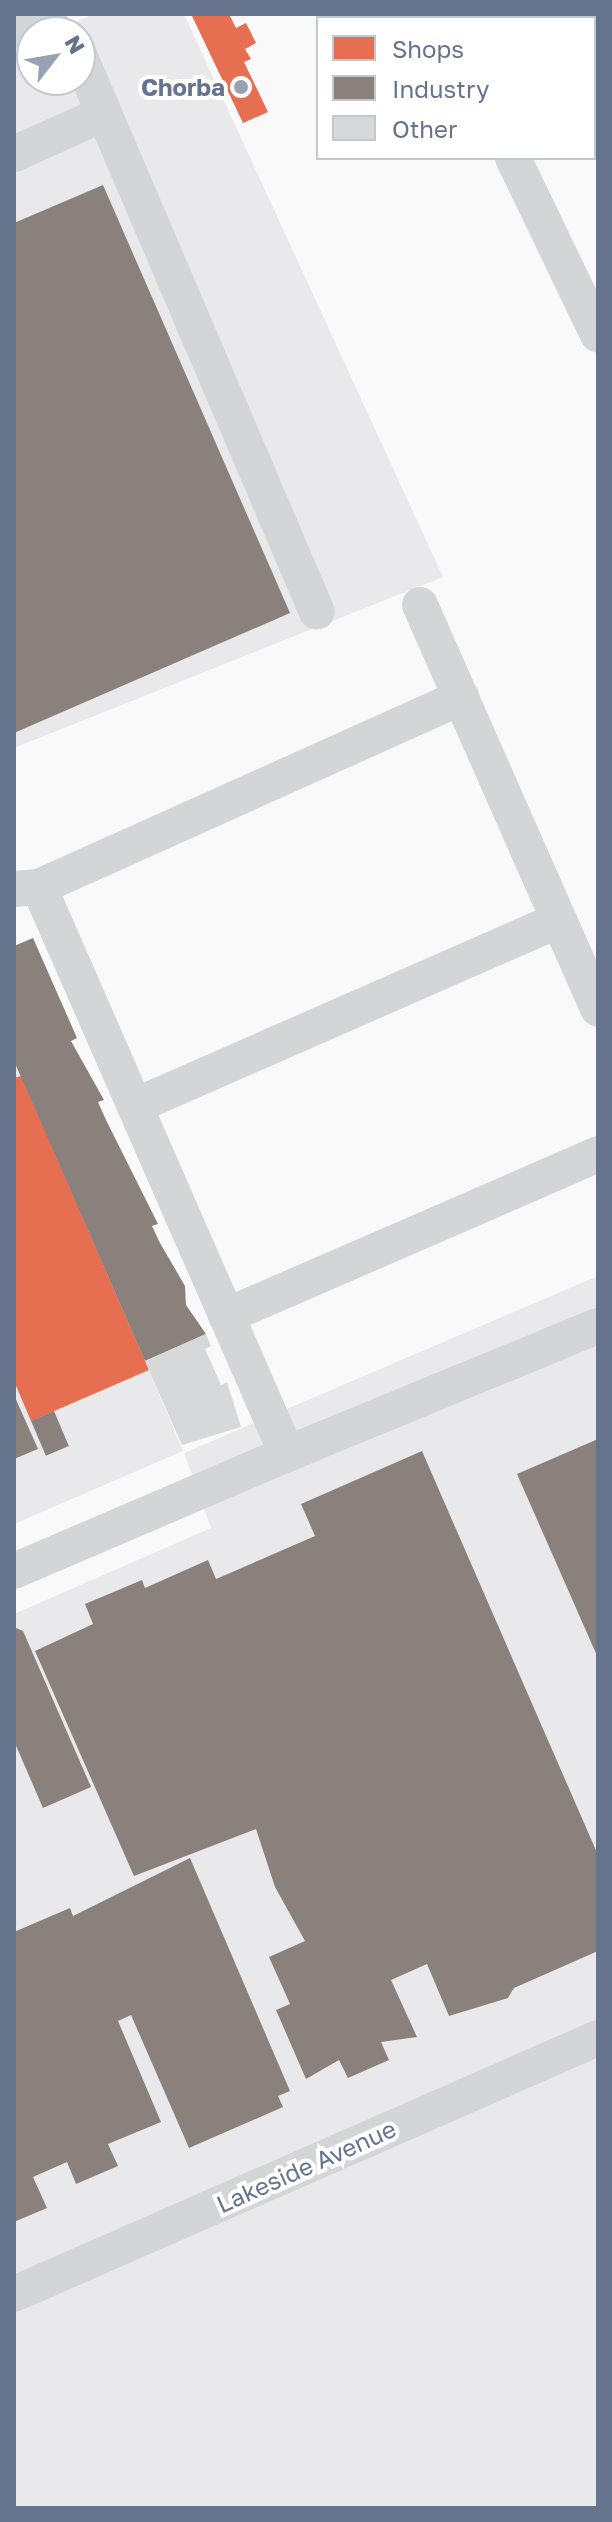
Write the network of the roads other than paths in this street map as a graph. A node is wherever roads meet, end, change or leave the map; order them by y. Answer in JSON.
{"nodes":[{"id":1,"x":50,"y":14,"type":"edge"},
{"id":2,"x":14,"y":30,"type":"edge"},
{"id":3,"x":96,"y":96,"type":"edge"},
{"id":4,"x":103,"y":114,"type":"junction"},
{"id":5,"x":14,"y":154,"type":"edge"},
{"id":6,"x":514,"y":160,"type":"edge"},
{"id":7,"x":597,"y":330,"type":"edge"},
{"id":8,"x":420,"y":605,"type":"dead end"},
{"id":9,"x":317,"y":612,"type":"dead end"},
{"id":10,"x":461,"y":697,"type":"junction"},
{"id":11,"x":26,"y":888,"type":"edge"},
{"id":12,"x":559,"y":920,"type":"junction"},
{"id":13,"x":598,"y":1008,"type":"edge"},
{"id":14,"x":135,"y":1106,"type":"junction"},
{"id":15,"x":598,"y":1154,"type":"edge"},
{"id":16,"x":226,"y":1316,"type":"junction"},
{"id":17,"x":598,"y":1326,"type":"edge"},
{"id":18,"x":287,"y":1454,"type":"junction"},
{"id":19,"x":14,"y":1571,"type":"edge"},
{"id":20,"x":598,"y":2038,"type":"edge"},
{"id":21,"x":14,"y":2294,"type":"edge"}],
"edges":[{"from":1,"to":2,"type":"street"},
{"from":3,"to":4,"type":"street"},
{"from":4,"to":5,"type":"street"},
{"from":4,"to":9,"type":"street"},
{"from":6,"to":7,"type":"street"},
{"from":8,"to":10,"type":"street"},
{"from":10,"to":11,"type":"street"},
{"from":10,"to":12,"type":"street"},
{"from":11,"to":14,"type":"street"},
{"from":12,"to":13,"type":"street"},
{"from":12,"to":14,"type":"street"},
{"from":14,"to":16,"type":"street"},
{"from":15,"to":16,"type":"street"},
{"from":16,"to":18,"type":"street"},
{"from":17,"to":18,"type":"street"},
{"from":18,"to":19,"type":"street"},
{"from":20,"to":21,"type":"street","name":"Lakeside Avenue"}]}
